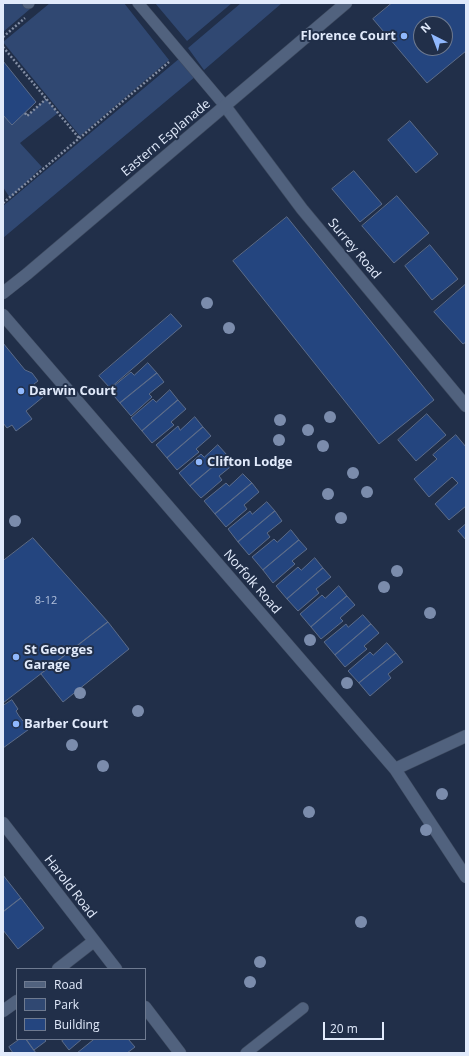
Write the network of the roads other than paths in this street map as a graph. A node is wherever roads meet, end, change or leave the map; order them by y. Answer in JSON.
{"nodes":[{"id":1,"x":138,"y":3,"type":"edge"},
{"id":2,"x":346,"y":3,"type":"edge"},
{"id":3,"x":225,"y":106,"type":"junction"},
{"id":4,"x":3,"y":292,"type":"edge"},
{"id":5,"x":3,"y":315,"type":"edge"},
{"id":6,"x":466,"y":406,"type":"edge"},
{"id":7,"x":466,"y":736,"type":"edge"},
{"id":8,"x":395,"y":769,"type":"junction"},
{"id":9,"x":3,"y":823,"type":"edge"},
{"id":10,"x":466,"y":877,"type":"edge"},
{"id":11,"x":94,"y":941,"type":"junction"},
{"id":12,"x":59,"y":968,"type":"edge"},
{"id":13,"x":115,"y":968,"type":"edge"},
{"id":14,"x":16,"y":1002,"type":"edge"},
{"id":15,"x":146,"y":1008,"type":"edge"},
{"id":16,"x":303,"y":1008,"type":"dead end"},
{"id":17,"x":3,"y":1011,"type":"edge"},
{"id":18,"x":180,"y":1053,"type":"edge"},
{"id":19,"x":246,"y":1053,"type":"edge"}],
"edges":[{"from":1,"to":3,"type":"lane"},
{"from":2,"to":3,"type":"street","name":"Eastern Esplanade"},
{"from":3,"to":4,"type":"street","name":"Eastern Esplanade"},
{"from":3,"to":6,"type":"street","name":"Surrey Road"},
{"from":5,"to":8,"type":"street","name":"Norfolk Road"},
{"from":7,"to":8,"type":"street"},
{"from":8,"to":10,"type":"street","name":"Norfolk Road"},
{"from":9,"to":11,"type":"street","name":"Harold Road"},
{"from":11,"to":12,"type":"street"},
{"from":11,"to":13,"type":"street","name":"Harold Road"},
{"from":14,"to":17,"type":"street"},
{"from":15,"to":18,"type":"street"},
{"from":16,"to":19,"type":"lane"}]}
